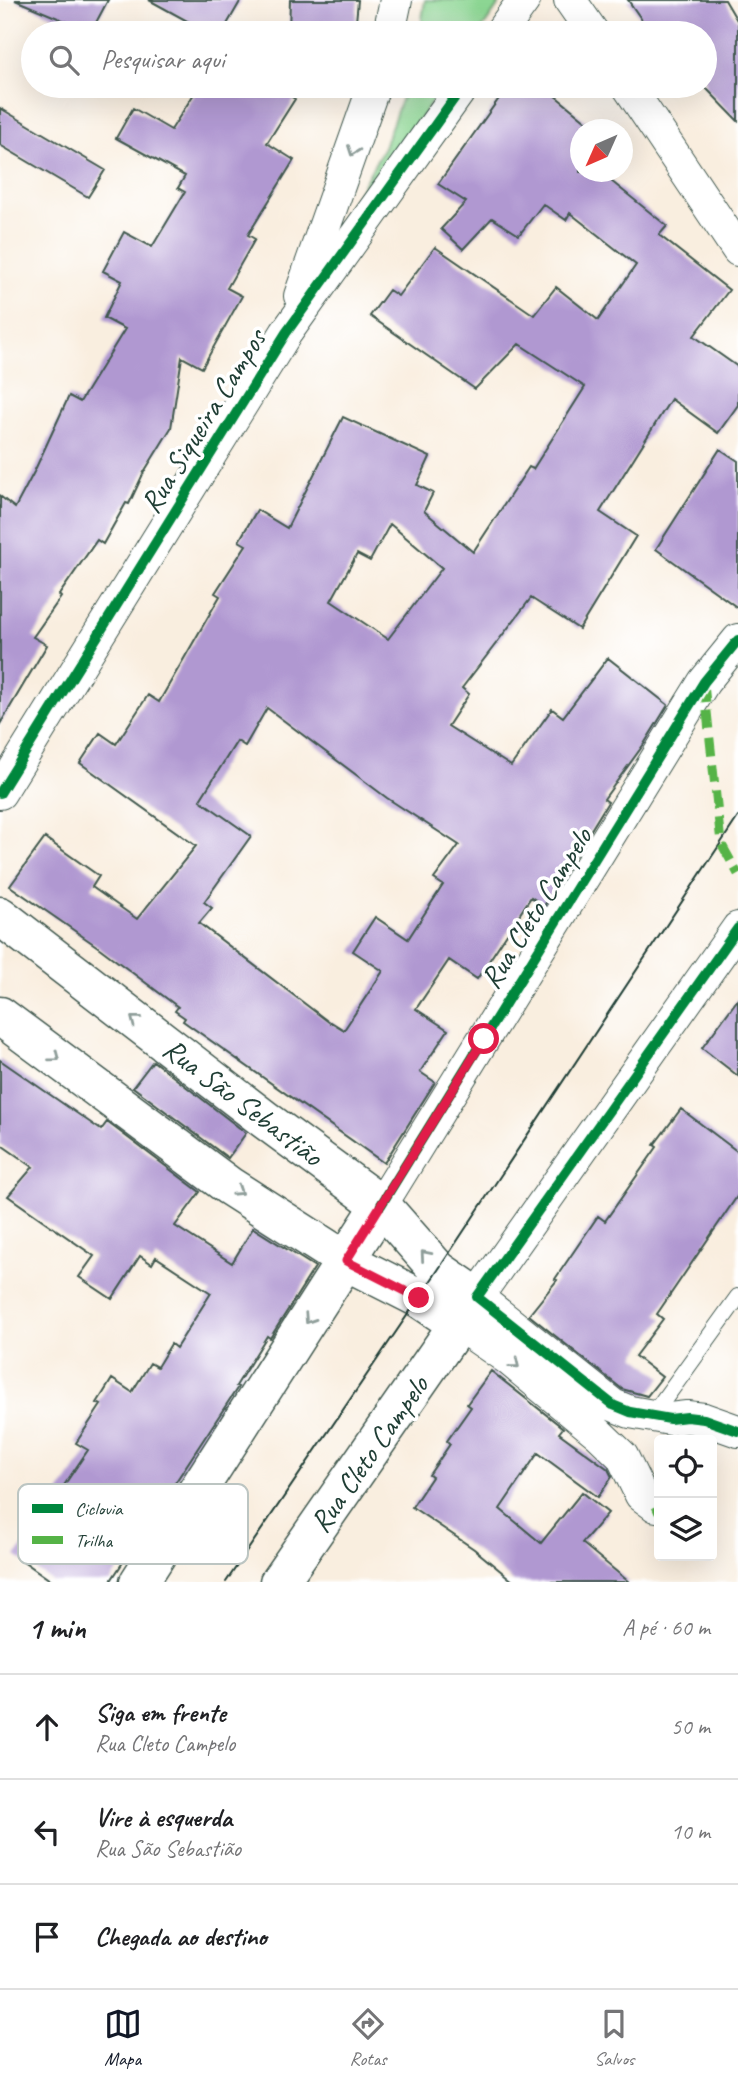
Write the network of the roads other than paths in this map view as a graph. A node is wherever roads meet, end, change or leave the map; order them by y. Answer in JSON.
{"nodes":[{"id":1,"x":396,"y":0,"type":"edge"},
{"id":2,"x":524,"y":0,"type":"edge"},
{"id":3,"x":570,"y":0,"type":"edge"},
{"id":4,"x":392,"y":21,"type":"edge"},
{"id":5,"x":509,"y":21,"type":"edge"},
{"id":6,"x":585,"y":21,"type":"edge"},
{"id":7,"x":370,"y":98,"type":"edge"},
{"id":8,"x":454,"y":98,"type":"edge"},
{"id":9,"x":636,"y":98,"type":"edge"},
{"id":10,"x":738,"y":250,"type":"edge"},
{"id":11,"x":286,"y":333,"type":"junction"},
{"id":12,"x":738,"y":640,"type":"edge"},
{"id":13,"x":0,"y":793,"type":"edge"},
{"id":14,"x":0,"y":916,"type":"edge"},
{"id":15,"x":738,"y":929,"type":"edge"},
{"id":16,"x":0,"y":1016,"type":"edge"},
{"id":17,"x":382,"y":1205,"type":"junction"},
{"id":18,"x":346,"y":1261,"type":"junction"},
{"id":19,"x":738,"y":1297,"type":"edge"},
{"id":20,"x":468,"y":1311,"type":"junction"},
{"id":21,"x":641,"y":1414,"type":"junction"},
{"id":22,"x":700,"y":1430,"type":"edge"},
{"id":23,"x":738,"y":1431,"type":"edge"},
{"id":24,"x":608,"y":1443,"type":"junction"},
{"id":25,"x":202,"y":1484,"type":"edge"},
{"id":26,"x":654,"y":1505,"type":"edge"},
{"id":27,"x":151,"y":1564,"type":"edge"},
{"id":28,"x":139,"y":1582,"type":"edge"},
{"id":29,"x":279,"y":1582,"type":"edge"}],
"edges":[{"from":1,"to":4,"type":"street"},
{"from":2,"to":5,"type":"street"},
{"from":3,"to":6,"type":"street"},
{"from":7,"to":11,"type":"street","name":"Rua Siqueira Campos","one_way":true},
{"from":8,"to":11,"type":"street","name":"Rua Siqueira Campos"},
{"from":9,"to":10,"type":"street"},
{"from":11,"to":13,"type":"street","name":"Rua Siqueira Campos"},
{"from":12,"to":17,"type":"street","name":"Rua Cleto Campelo"},
{"from":17,"to":14,"type":"main road","name":"Rua São Sebastião","one_way":true},
{"from":15,"to":20,"type":"street","name":"Rua Cleto Campelo"},
{"from":16,"to":18,"type":"main road","name":"Rua São Sebastião","one_way":true},
{"from":17,"to":18,"type":"main road","name":"Rua Cleto Campelo"},
{"from":20,"to":17,"type":"main road","name":"Rua São Sebastião","one_way":true},
{"from":18,"to":20,"type":"main road","name":"Rua São Sebastião"},
{"from":18,"to":25,"type":"main road","name":"Rua Cleto Campelo","one_way":true},
{"from":19,"to":21,"type":"lane"},
{"from":20,"to":21,"type":"street","name":"Rua São Sebastião"},
{"from":20,"to":24,"type":"street","name":"Rua São Sebastião","one_way":true},
{"from":20,"to":29,"type":"main road","name":"Rua Cleto Campelo"},
{"from":21,"to":22,"type":"street","name":"Rua São Sebastião"},
{"from":21,"to":24,"type":"street"},
{"from":22,"to":23,"type":"street","name":"Rua São Sebastião"},
{"from":24,"to":26,"type":"street","name":"Rua São Sebastião"},
{"from":27,"to":28,"type":"main road","name":"Rua Cleto Campelo","one_way":true}]}
